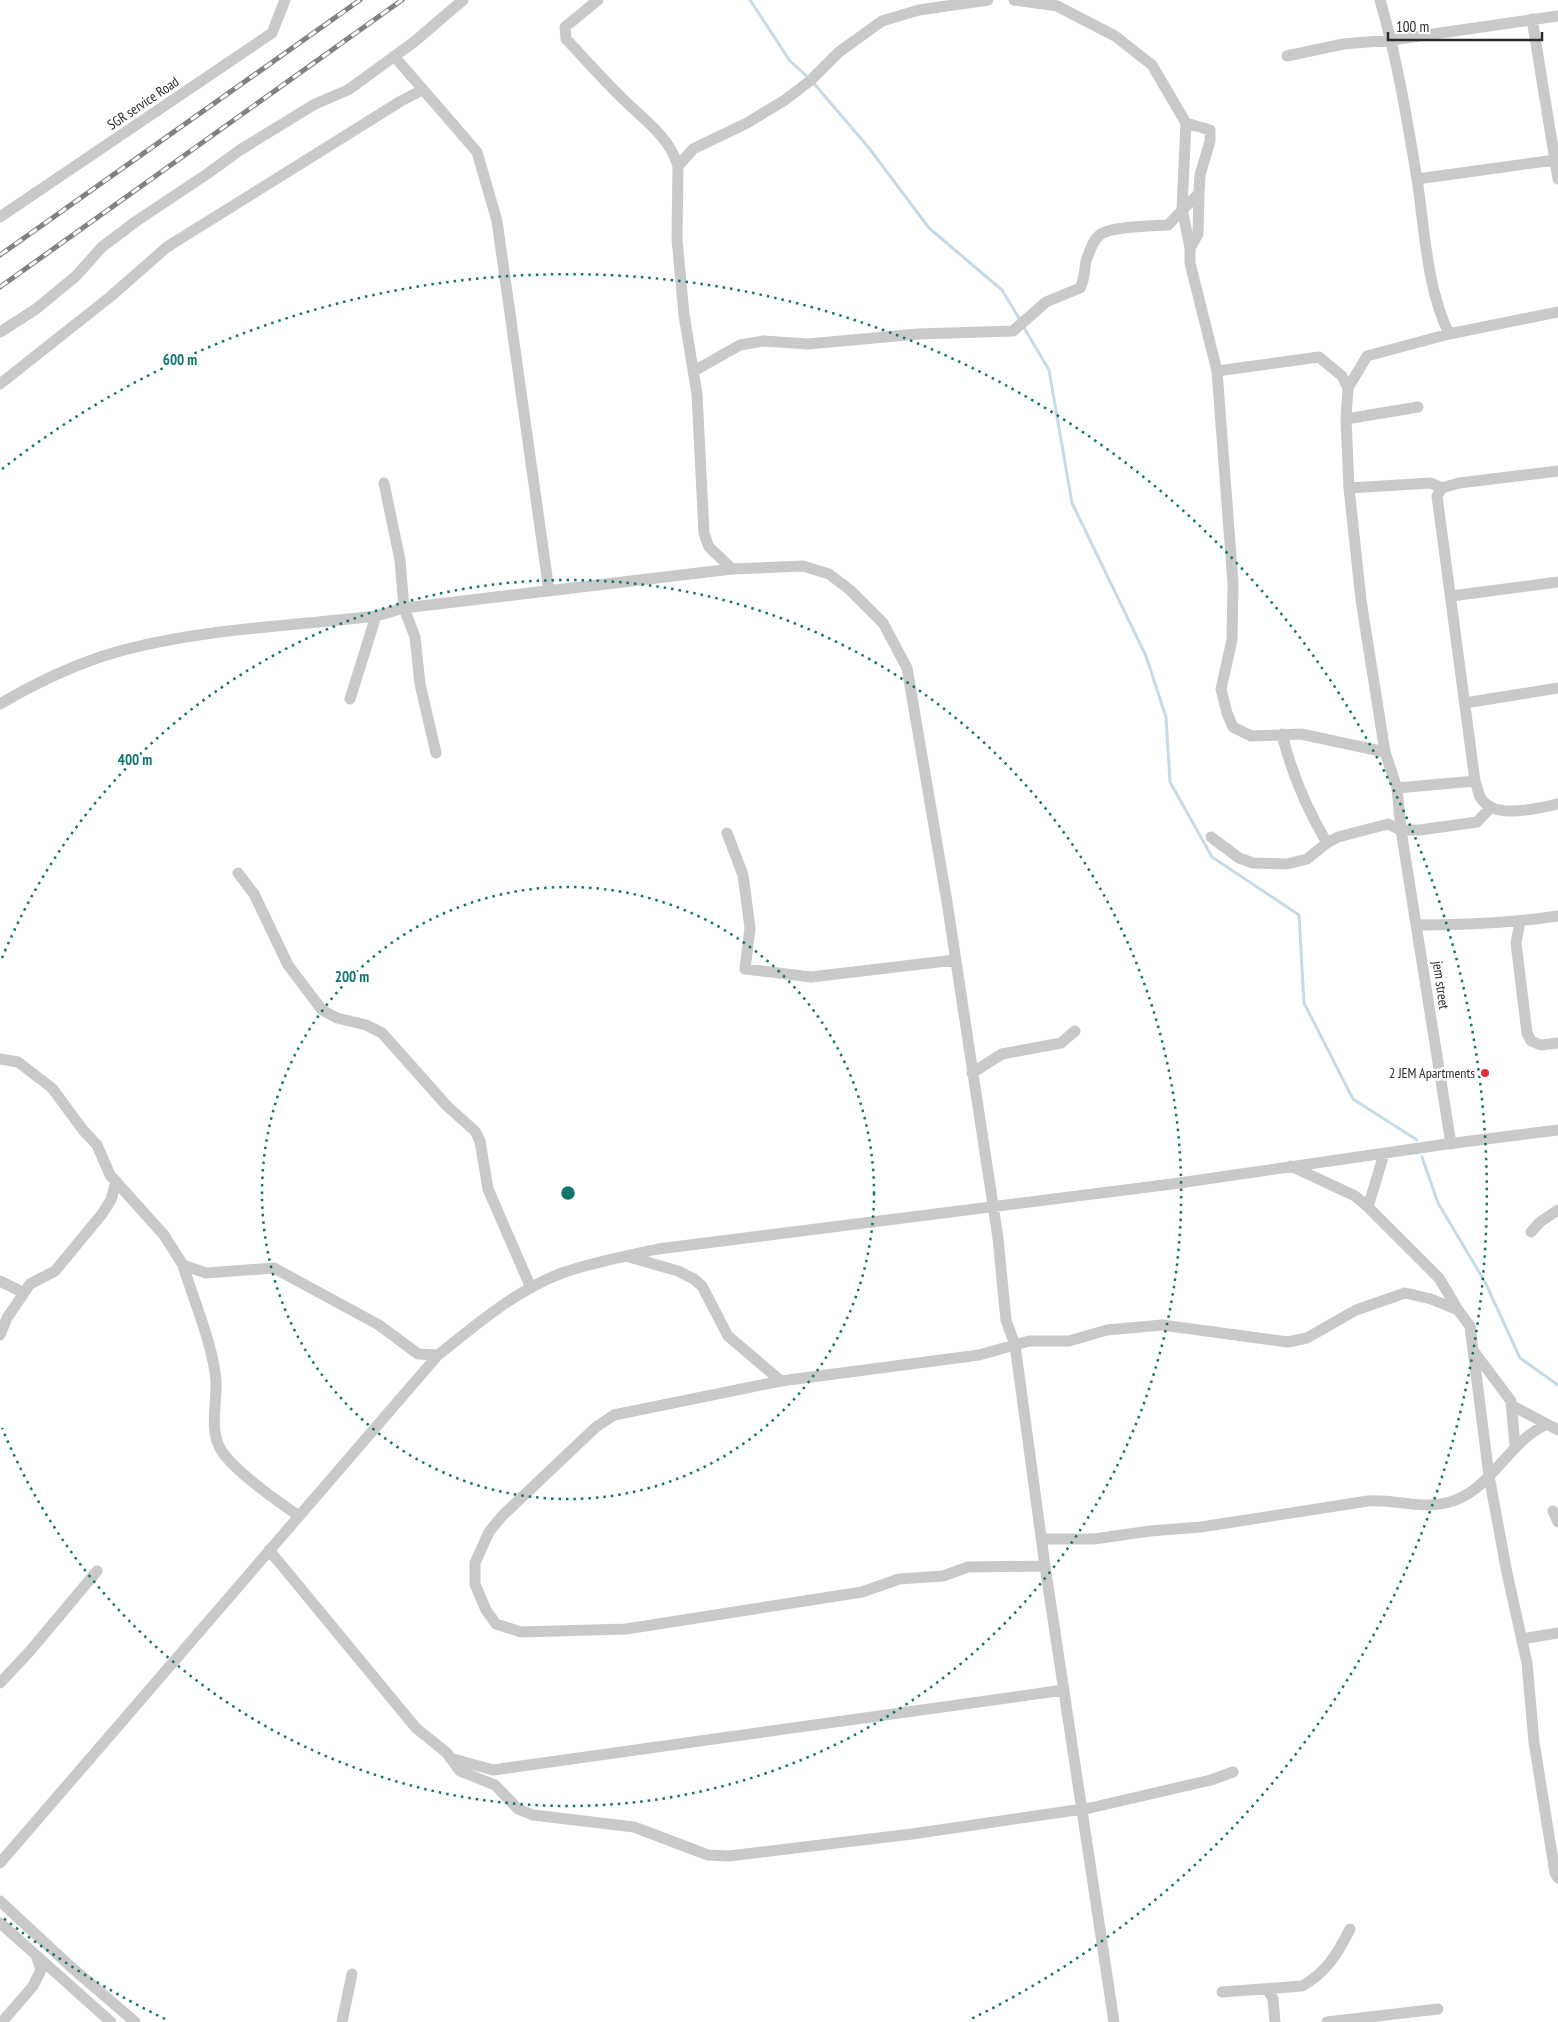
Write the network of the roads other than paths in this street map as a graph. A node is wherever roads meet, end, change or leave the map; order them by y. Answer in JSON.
{"nodes":[{"id":1,"x":285,"y":0,"type":"edge"},
{"id":2,"x":463,"y":0,"type":"edge"},
{"id":3,"x":598,"y":0,"type":"edge"},
{"id":4,"x":988,"y":0,"type":"edge"},
{"id":5,"x":1014,"y":0,"type":"edge"},
{"id":6,"x":1064,"y":0,"type":"edge"},
{"id":7,"x":1380,"y":0,"type":"edge"},
{"id":8,"x":1069,"y":12,"type":"junction"},
{"id":9,"x":1558,"y":16,"type":"edge"},
{"id":10,"x":1532,"y":19,"type":"junction"},
{"id":11,"x":1392,"y":40,"type":"junction"},
{"id":12,"x":394,"y":56,"type":"junction"},
{"id":13,"x":1287,"y":56,"type":"dead end"},
{"id":14,"x":422,"y":90,"type":"junction"},
{"id":15,"x":1186,"y":123,"type":"junction"},
{"id":16,"x":1555,"y":160,"type":"junction"},
{"id":17,"x":678,"y":166,"type":"junction"},
{"id":18,"x":1558,"y":179,"type":"edge"},
{"id":19,"x":1417,"y":180,"type":"junction"},
{"id":20,"x":1199,"y":193,"type":"junction"},
{"id":21,"x":1182,"y":208,"type":"junction"},
{"id":22,"x":0,"y":217,"type":"edge"},
{"id":23,"x":1190,"y":248,"type":"junction"},
{"id":24,"x":1558,"y":312,"type":"edge"},
{"id":25,"x":0,"y":332,"type":"edge"},
{"id":26,"x":1449,"y":334,"type":"junction"},
{"id":27,"x":694,"y":371,"type":"junction"},
{"id":28,"x":1217,"y":371,"type":"junction"},
{"id":29,"x":0,"y":384,"type":"edge"},
{"id":30,"x":1348,"y":388,"type":"junction"},
{"id":31,"x":1418,"y":407,"type":"dead end"},
{"id":32,"x":1346,"y":419,"type":"junction"},
{"id":33,"x":1558,"y":471,"type":"edge"},
{"id":34,"x":384,"y":483,"type":"dead end"},
{"id":35,"x":1349,"y":488,"type":"junction"},
{"id":36,"x":1442,"y":488,"type":"junction"},
{"id":37,"x":732,"y":569,"type":"junction"},
{"id":38,"x":1558,"y":582,"type":"edge"},
{"id":39,"x":549,"y":591,"type":"junction"},
{"id":40,"x":1451,"y":596,"type":"junction"},
{"id":41,"x":404,"y":608,"type":"junction"},
{"id":42,"x":376,"y":616,"type":"junction"},
{"id":43,"x":1558,"y":688,"type":"edge"},
{"id":44,"x":350,"y":699,"type":"dead end"},
{"id":45,"x":1465,"y":703,"type":"junction"},
{"id":46,"x":0,"y":704,"type":"edge"},
{"id":47,"x":1282,"y":734,"type":"junction"},
{"id":48,"x":1385,"y":752,"type":"junction"},
{"id":49,"x":436,"y":753,"type":"dead end"},
{"id":50,"x":1475,"y":782,"type":"junction"},
{"id":51,"x":1397,"y":788,"type":"junction"},
{"id":52,"x":1558,"y":804,"type":"edge"},
{"id":53,"x":1491,"y":807,"type":"junction"},
{"id":54,"x":1401,"y":830,"type":"junction"},
{"id":55,"x":727,"y":833,"type":"dead end"},
{"id":56,"x":1211,"y":837,"type":"dead end"},
{"id":57,"x":1327,"y":843,"type":"junction"},
{"id":58,"x":238,"y":873,"type":"dead end"},
{"id":59,"x":1558,"y":916,"type":"edge"},
{"id":60,"x":1520,"y":922,"type":"junction"},
{"id":61,"x":1417,"y":925,"type":"junction"},
{"id":62,"x":955,"y":960,"type":"junction"},
{"id":63,"x":1075,"y":1030,"type":"dead end"},
{"id":64,"x":1558,"y":1042,"type":"edge"},
{"id":65,"x":0,"y":1059,"type":"edge"},
{"id":66,"x":972,"y":1072,"type":"junction"},
{"id":67,"x":1558,"y":1130,"type":"edge"},
{"id":68,"x":1451,"y":1144,"type":"junction"},
{"id":69,"x":1384,"y":1154,"type":"junction"},
{"id":70,"x":1290,"y":1166,"type":"junction"},
{"id":71,"x":116,"y":1181,"type":"junction"},
{"id":72,"x":993,"y":1205,"type":"junction"},
{"id":73,"x":1368,"y":1207,"type":"junction"},
{"id":74,"x":1558,"y":1210,"type":"edge"},
{"id":75,"x":1531,"y":1232,"type":"dead end"},
{"id":76,"x":626,"y":1256,"type":"junction"},
{"id":77,"x":183,"y":1265,"type":"junction"},
{"id":78,"x":0,"y":1281,"type":"edge"},
{"id":79,"x":531,"y":1288,"type":"junction"},
{"id":80,"x":24,"y":1293,"type":"junction"},
{"id":81,"x":1458,"y":1310,"type":"junction"},
{"id":82,"x":0,"y":1335,"type":"edge"},
{"id":83,"x":1015,"y":1345,"type":"junction"},
{"id":84,"x":1475,"y":1353,"type":"junction"},
{"id":85,"x":438,"y":1355,"type":"junction"},
{"id":86,"x":781,"y":1381,"type":"junction"},
{"id":87,"x":1513,"y":1406,"type":"junction"},
{"id":88,"x":1545,"y":1425,"type":"junction"},
{"id":89,"x":1558,"y":1430,"type":"edge"},
{"id":90,"x":1515,"y":1446,"type":"junction"},
{"id":91,"x":1490,"y":1476,"type":"junction"},
{"id":92,"x":1553,"y":1511,"type":"dead end"},
{"id":93,"x":299,"y":1516,"type":"junction"},
{"id":94,"x":1558,"y":1522,"type":"edge"},
{"id":95,"x":1042,"y":1539,"type":"junction"},
{"id":96,"x":269,"y":1550,"type":"junction"},
{"id":97,"x":1045,"y":1566,"type":"junction"},
{"id":98,"x":97,"y":1571,"type":"dead end"},
{"id":99,"x":1558,"y":1633,"type":"edge"},
{"id":100,"x":1522,"y":1639,"type":"junction"},
{"id":101,"x":0,"y":1683,"type":"edge"},
{"id":102,"x":1064,"y":1690,"type":"junction"},
{"id":103,"x":450,"y":1758,"type":"junction"},
{"id":104,"x":1233,"y":1772,"type":"dead end"},
{"id":105,"x":1081,"y":1808,"type":"junction"},
{"id":106,"x":0,"y":1863,"type":"edge"},
{"id":107,"x":1558,"y":1878,"type":"edge"},
{"id":108,"x":0,"y":1901,"type":"edge"},
{"id":109,"x":0,"y":1923,"type":"edge"},
{"id":110,"x":1350,"y":1929,"type":"dead end"},
{"id":111,"x":36,"y":1955,"type":"junction"},
{"id":112,"x":352,"y":1974,"type":"dead end"},
{"id":113,"x":1268,"y":1990,"type":"junction"},
{"id":114,"x":1222,"y":1992,"type":"dead end"},
{"id":115,"x":1438,"y":2009,"type":"dead end"},
{"id":116,"x":2,"y":2022,"type":"edge"},
{"id":117,"x":111,"y":2022,"type":"edge"},
{"id":118,"x":135,"y":2022,"type":"edge"},
{"id":119,"x":342,"y":2022,"type":"edge"},
{"id":120,"x":1114,"y":2022,"type":"edge"},
{"id":121,"x":1275,"y":2022,"type":"edge"},
{"id":122,"x":1327,"y":2022,"type":"edge"}],
"edges":[{"from":1,"to":22,"type":"street","name":"SGR service Road"},
{"from":2,"to":12,"type":"street"},
{"from":3,"to":17,"type":"street"},
{"from":4,"to":17,"type":"street"},
{"from":5,"to":8,"type":"street"},
{"from":6,"to":8,"type":"street"},
{"from":7,"to":11,"type":"street"},
{"from":8,"to":15,"type":"street"},
{"from":9,"to":10,"type":"street"},
{"from":10,"to":11,"type":"street"},
{"from":10,"to":16,"type":"street"},
{"from":11,"to":13,"type":"street"},
{"from":11,"to":19,"type":"street"},
{"from":12,"to":14,"type":"street"},
{"from":12,"to":25,"type":"street"},
{"from":14,"to":29,"type":"street"},
{"from":14,"to":39,"type":"street"},
{"from":15,"to":20,"type":"street"},
{"from":15,"to":21,"type":"street"},
{"from":16,"to":18,"type":"street"},
{"from":16,"to":19,"type":"street"},
{"from":17,"to":27,"type":"street"},
{"from":19,"to":26,"type":"street"},
{"from":20,"to":21,"type":"street"},
{"from":20,"to":23,"type":"street"},
{"from":21,"to":23,"type":"street"},
{"from":21,"to":27,"type":"street"},
{"from":23,"to":28,"type":"street"},
{"from":24,"to":26,"type":"street"},
{"from":26,"to":30,"type":"street"},
{"from":27,"to":37,"type":"street"},
{"from":28,"to":30,"type":"street"},
{"from":28,"to":47,"type":"street"},
{"from":30,"to":32,"type":"street","name":"jem street"},
{"from":31,"to":32,"type":"street"},
{"from":32,"to":35,"type":"street","name":"jem street"},
{"from":33,"to":36,"type":"street"},
{"from":34,"to":41,"type":"street"},
{"from":35,"to":36,"type":"street"},
{"from":35,"to":48,"type":"street","name":"jem street"},
{"from":36,"to":40,"type":"street"},
{"from":37,"to":39,"type":"street"},
{"from":37,"to":62,"type":"street"},
{"from":38,"to":40,"type":"street"},
{"from":39,"to":41,"type":"street"},
{"from":40,"to":45,"type":"street"},
{"from":41,"to":42,"type":"street"},
{"from":41,"to":49,"type":"street"},
{"from":42,"to":44,"type":"street"},
{"from":42,"to":46,"type":"street"},
{"from":43,"to":45,"type":"street"},
{"from":45,"to":50,"type":"street"},
{"from":47,"to":48,"type":"street"},
{"from":47,"to":57,"type":"street"},
{"from":48,"to":51,"type":"street","name":"jem street"},
{"from":50,"to":51,"type":"street"},
{"from":50,"to":53,"type":"street"},
{"from":51,"to":54,"type":"street","name":"jem street"},
{"from":52,"to":53,"type":"street"},
{"from":53,"to":54,"type":"street"},
{"from":54,"to":57,"type":"street"},
{"from":54,"to":61,"type":"street","name":"jem street"},
{"from":55,"to":62,"type":"street"},
{"from":56,"to":57,"type":"street"},
{"from":58,"to":79,"type":"street"},
{"from":59,"to":60,"type":"street"},
{"from":60,"to":61,"type":"street"},
{"from":60,"to":64,"type":"street"},
{"from":61,"to":68,"type":"street","name":"jem street"},
{"from":62,"to":66,"type":"street"},
{"from":63,"to":66,"type":"street"},
{"from":65,"to":71,"type":"street"},
{"from":66,"to":72,"type":"street"},
{"from":67,"to":68,"type":"street"},
{"from":68,"to":69,"type":"street"},
{"from":69,"to":70,"type":"street"},
{"from":69,"to":73,"type":"street"},
{"from":70,"to":72,"type":"street"},
{"from":70,"to":73,"type":"street"},
{"from":71,"to":77,"type":"street"},
{"from":71,"to":80,"type":"street"},
{"from":72,"to":76,"type":"street"},
{"from":72,"to":83,"type":"street"},
{"from":73,"to":81,"type":"street"},
{"from":74,"to":75,"type":"street"},
{"from":76,"to":79,"type":"street"},
{"from":76,"to":86,"type":"street"},
{"from":77,"to":85,"type":"street"},
{"from":77,"to":93,"type":"street"},
{"from":78,"to":80,"type":"street"},
{"from":79,"to":85,"type":"street"},
{"from":80,"to":82,"type":"street"},
{"from":81,"to":83,"type":"street"},
{"from":81,"to":84,"type":"street"},
{"from":83,"to":86,"type":"street"},
{"from":83,"to":95,"type":"street"},
{"from":84,"to":87,"type":"street"},
{"from":84,"to":91,"type":"street"},
{"from":85,"to":93,"type":"street"},
{"from":86,"to":97,"type":"street"},
{"from":87,"to":88,"type":"street"},
{"from":87,"to":90,"type":"street"},
{"from":88,"to":89,"type":"street"},
{"from":88,"to":90,"type":"street"},
{"from":90,"to":91,"type":"street"},
{"from":91,"to":95,"type":"street"},
{"from":91,"to":100,"type":"street"},
{"from":92,"to":94,"type":"street"},
{"from":93,"to":96,"type":"street"},
{"from":95,"to":97,"type":"street"},
{"from":96,"to":103,"type":"street"},
{"from":96,"to":106,"type":"street"},
{"from":97,"to":102,"type":"street"},
{"from":98,"to":101,"type":"street"},
{"from":99,"to":100,"type":"street"},
{"from":100,"to":107,"type":"street"},
{"from":102,"to":103,"type":"street"},
{"from":102,"to":105,"type":"street"},
{"from":103,"to":105,"type":"street"},
{"from":104,"to":105,"type":"street"},
{"from":105,"to":120,"type":"street"},
{"from":108,"to":118,"type":"street"},
{"from":109,"to":111,"type":"street"},
{"from":110,"to":113,"type":"street"},
{"from":111,"to":116,"type":"street"},
{"from":111,"to":117,"type":"street"},
{"from":112,"to":119,"type":"street"},
{"from":113,"to":114,"type":"street"},
{"from":113,"to":121,"type":"street"},
{"from":115,"to":122,"type":"street"}]}
